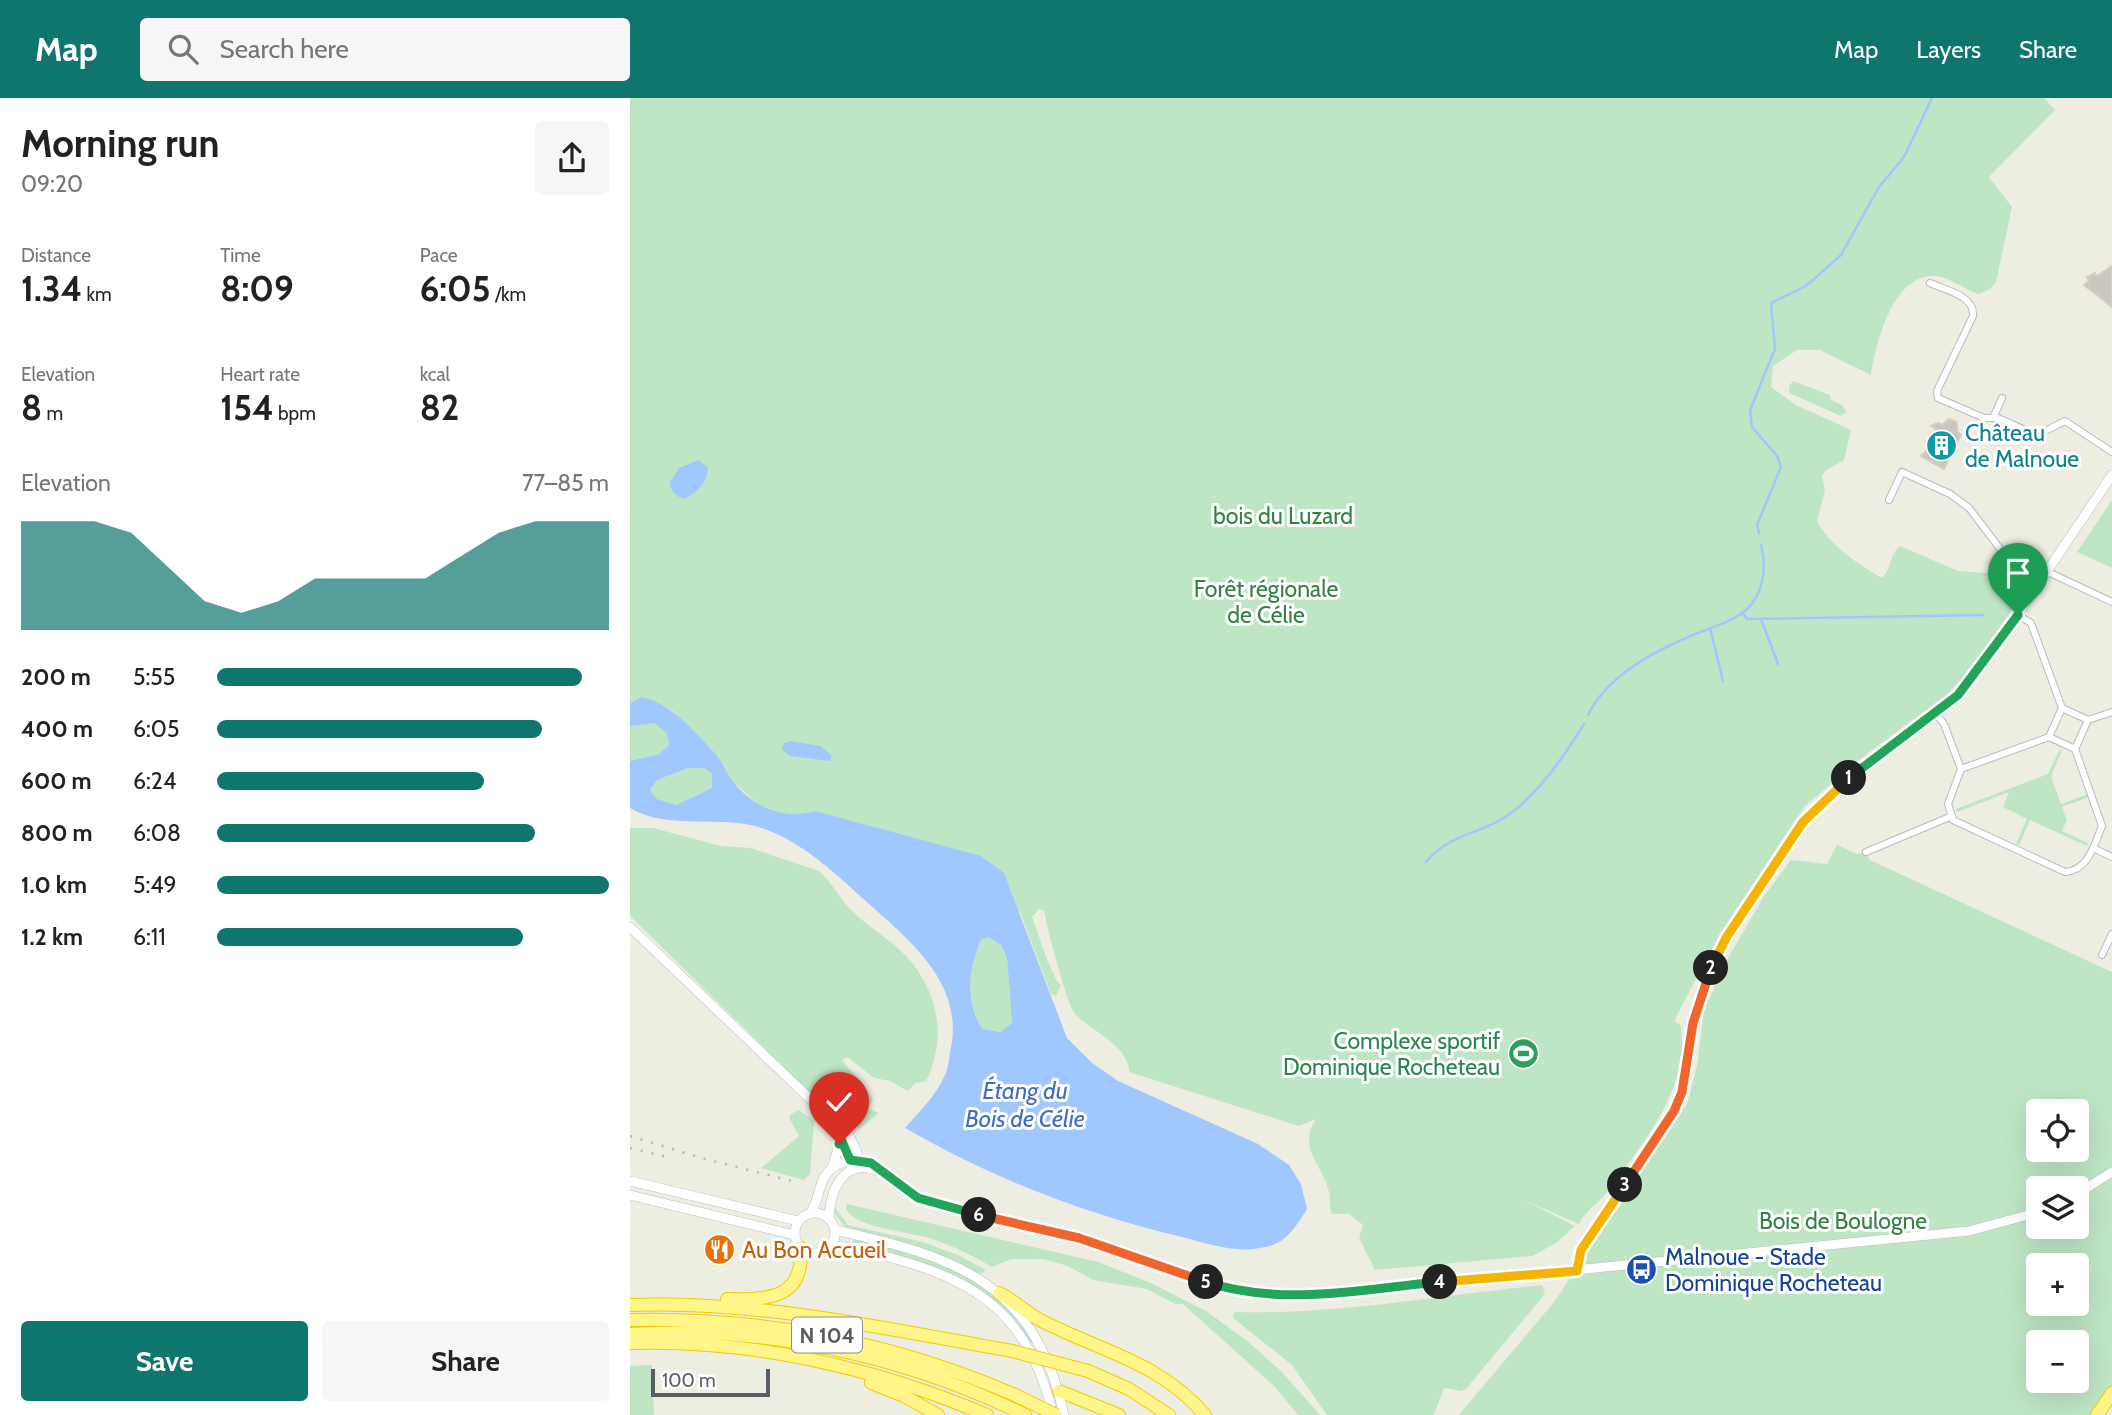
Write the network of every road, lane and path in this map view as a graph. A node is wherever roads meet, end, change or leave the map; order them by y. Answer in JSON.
{"nodes":[{"id":1,"x":1930,"y":283,"type":"dead end"},
{"id":2,"x":2002,"y":398,"type":"dead end"},
{"id":3,"x":1993,"y":418,"type":"junction"},
{"id":4,"x":2112,"y":452,"type":"edge"},
{"id":5,"x":2112,"y":475,"type":"edge"},
{"id":6,"x":1889,"y":500,"type":"dead end"},
{"id":7,"x":2047,"y":572,"type":"junction"},
{"id":8,"x":2112,"y":602,"type":"edge"},
{"id":9,"x":2018,"y":615,"type":"junction"},
{"id":10,"x":2062,"y":708,"type":"junction"},
{"id":11,"x":2112,"y":712,"type":"edge"},
{"id":12,"x":1936,"y":714,"type":"junction"},
{"id":13,"x":2088,"y":720,"type":"junction"},
{"id":14,"x":2049,"y":737,"type":"junction"},
{"id":15,"x":2075,"y":749,"type":"junction"},
{"id":16,"x":1961,"y":769,"type":"junction"},
{"id":17,"x":1952,"y":816,"type":"junction"},
{"id":18,"x":2093,"y":848,"type":"junction"},
{"id":19,"x":1867,"y":852,"type":"dead end"},
{"id":20,"x":2112,"y":857,"type":"edge"},
{"id":21,"x":630,"y":927,"type":"edge"},
{"id":22,"x":2112,"y":934,"type":"edge"},
{"id":23,"x":2102,"y":955,"type":"dead end"},
{"id":24,"x":832,"y":1122,"type":"junction"},
{"id":25,"x":841,"y":1139,"type":"junction"},
{"id":26,"x":854,"y":1163,"type":"junction"},
{"id":27,"x":830,"y":1172,"type":"junction"},
{"id":28,"x":2112,"y":1172,"type":"edge"},
{"id":29,"x":630,"y":1181,"type":"edge"},
{"id":30,"x":2089,"y":1186,"type":"edge"},
{"id":31,"x":630,"y":1195,"type":"edge"},
{"id":32,"x":810,"y":1213,"type":"junction"},
{"id":33,"x":2026,"y":1216,"type":"edge"},
{"id":34,"x":829,"y":1218,"type":"junction"},
{"id":35,"x":798,"y":1221,"type":"junction"},
{"id":36,"x":835,"y":1230,"type":"junction"},
{"id":37,"x":794,"y":1234,"type":"junction"},
{"id":38,"x":830,"y":1246,"type":"junction"},
{"id":39,"x":800,"y":1247,"type":"junction"},
{"id":40,"x":1577,"y":1271,"type":"junction"},
{"id":41,"x":999,"y":1293,"type":"junction"},
{"id":42,"x":703,"y":1304,"type":"junction"},
{"id":43,"x":630,"y":1305,"type":"edge"},
{"id":44,"x":630,"y":1321,"type":"edge"},
{"id":45,"x":630,"y":1334,"type":"edge"},
{"id":46,"x":630,"y":1343,"type":"edge"},
{"id":47,"x":858,"y":1372,"type":"junction"},
{"id":48,"x":1059,"y":1391,"type":"junction"},
{"id":49,"x":2112,"y":1393,"type":"edge"},
{"id":50,"x":1013,"y":1402,"type":"junction"},
{"id":51,"x":937,"y":1415,"type":"edge"},
{"id":52,"x":987,"y":1415,"type":"edge"},
{"id":53,"x":1025,"y":1415,"type":"edge"},
{"id":54,"x":1054,"y":1415,"type":"edge"},
{"id":55,"x":1064,"y":1415,"type":"edge"},
{"id":56,"x":1119,"y":1415,"type":"edge"},
{"id":57,"x":1169,"y":1415,"type":"edge"},
{"id":58,"x":1205,"y":1415,"type":"edge"},
{"id":59,"x":2097,"y":1415,"type":"edge"}],
"edges":[{"from":1,"to":3,"type":"street"},
{"from":2,"to":3,"type":"street"},
{"from":3,"to":4,"type":"street"},
{"from":5,"to":7,"type":"main road"},
{"from":6,"to":7,"type":"street"},
{"from":7,"to":8,"type":"street"},
{"from":7,"to":9,"type":"main road"},
{"from":9,"to":10,"type":"street"},
{"from":9,"to":12,"type":"main road"},
{"from":10,"to":13,"type":"street"},
{"from":10,"to":14,"type":"street"},
{"from":11,"to":13,"type":"street"},
{"from":12,"to":16,"type":"street"},
{"from":12,"to":40,"type":"main road"},
{"from":13,"to":15,"type":"street"},
{"from":14,"to":15,"type":"street"},
{"from":14,"to":16,"type":"street"},
{"from":15,"to":18,"type":"street"},
{"from":16,"to":17,"type":"street"},
{"from":17,"to":18,"type":"street"},
{"from":17,"to":19,"type":"street"},
{"from":18,"to":20,"type":"street"},
{"from":21,"to":24,"type":"main road"},
{"from":22,"to":23,"type":"street"},
{"from":24,"to":25,"type":"main road"},
{"from":24,"to":26,"type":"main road"},
{"from":25,"to":26,"type":"main road"},
{"from":25,"to":27,"type":"main road"},
{"from":26,"to":27,"type":"main road"},
{"from":26,"to":34,"type":"main road"},
{"from":26,"to":40,"type":"main road"},
{"from":27,"to":32,"type":"main road"},
{"from":28,"to":30,"type":"main road"},
{"from":29,"to":35,"type":"main road"},
{"from":31,"to":37,"type":"main road"},
{"from":32,"to":34,"type":"main road"},
{"from":32,"to":35,"type":"main road"},
{"from":33,"to":40,"type":"main road"},
{"from":34,"to":36,"type":"main road"},
{"from":35,"to":37,"type":"main road"},
{"from":36,"to":38,"type":"main road"},
{"from":36,"to":41,"type":"main road"},
{"from":37,"to":39,"type":"main road"},
{"from":38,"to":39,"type":"main road"},
{"from":38,"to":54,"type":"main road"},
{"from":39,"to":42,"type":"highway"},
{"from":41,"to":48,"type":"main road"},
{"from":41,"to":58,"type":"highway"},
{"from":42,"to":43,"type":"highway"},
{"from":42,"to":57,"type":"highway","bridge":true},
{"from":44,"to":50,"type":"highway","number":"N 104"},
{"from":45,"to":50,"type":"highway","number":"N 104"},
{"from":46,"to":47,"type":"highway"},
{"from":47,"to":51,"type":"highway"},
{"from":47,"to":52,"type":"highway"},
{"from":48,"to":55,"type":"main road"},
{"from":48,"to":56,"type":"highway"},
{"from":49,"to":59,"type":"highway"},
{"from":50,"to":53,"type":"highway","number":"N 104"},
{"from":50,"to":54,"type":"highway","number":"N 104","bridge":true}]}
